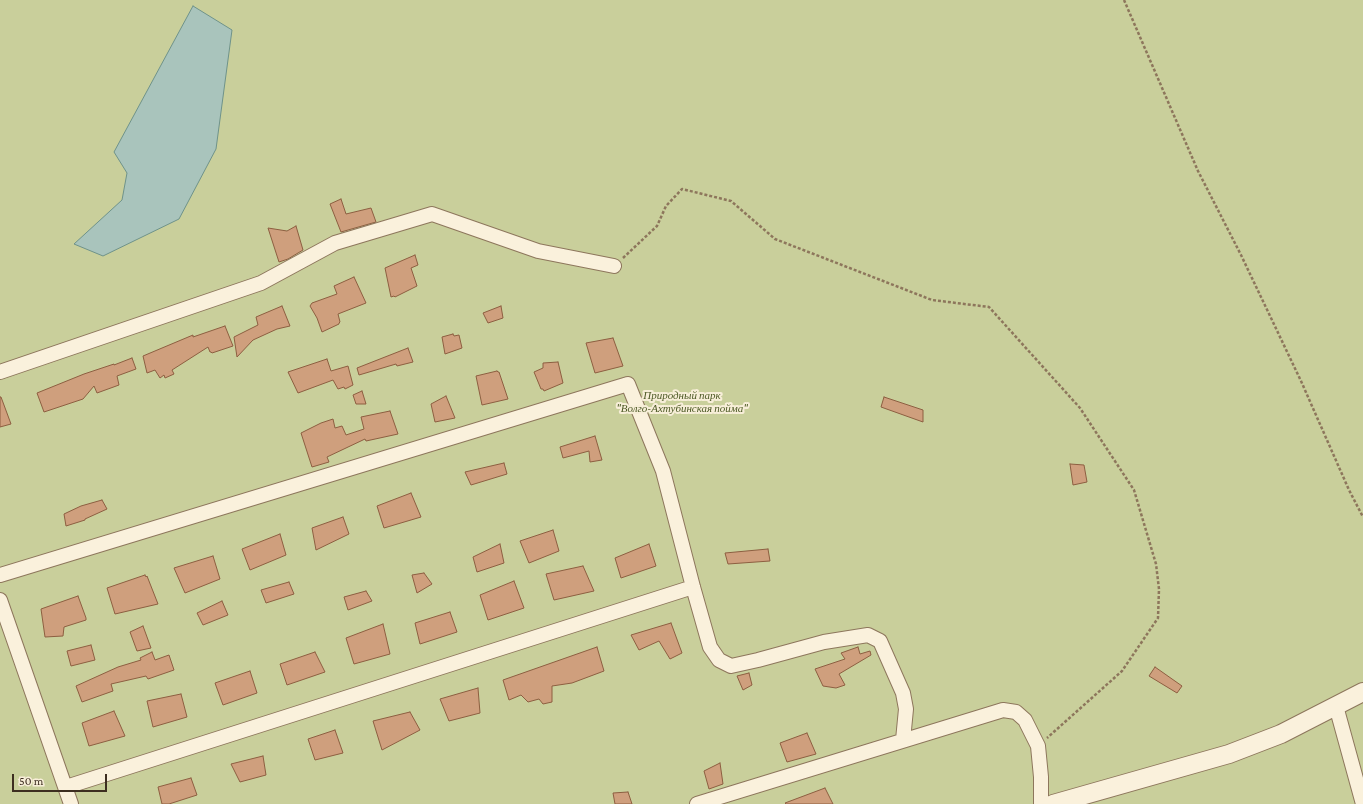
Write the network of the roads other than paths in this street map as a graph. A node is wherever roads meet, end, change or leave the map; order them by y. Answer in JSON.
{"nodes":[{"id":1,"x":614,"y":266,"type":"road end"},
{"id":2,"x":0,"y":372,"type":"edge"},
{"id":3,"x":0,"y":574,"type":"edge"},
{"id":4,"x":693,"y":587,"type":"junction"},
{"id":5,"x":0,"y":600,"type":"edge"},
{"id":6,"x":1363,"y":692,"type":"edge"},
{"id":7,"x":1336,"y":706,"type":"junction"},
{"id":8,"x":903,"y":740,"type":"junction"},
{"id":9,"x":66,"y":787,"type":"junction"},
{"id":10,"x":71,"y":804,"type":"edge"},
{"id":11,"x":697,"y":804,"type":"edge"},
{"id":12,"x":1049,"y":804,"type":"edge"},
{"id":13,"x":1363,"y":804,"type":"edge"}],
"edges":[{"from":1,"to":2,"type":"street"},
{"from":3,"to":4,"type":"street"},
{"from":4,"to":8,"type":"street"},
{"from":4,"to":9,"type":"street"},
{"from":5,"to":9,"type":"street"},
{"from":6,"to":7,"type":"street"},
{"from":7,"to":12,"type":"street"},
{"from":7,"to":13,"type":"street"},
{"from":8,"to":11,"type":"street"},
{"from":8,"to":12,"type":"street"},
{"from":9,"to":10,"type":"street"}]}
